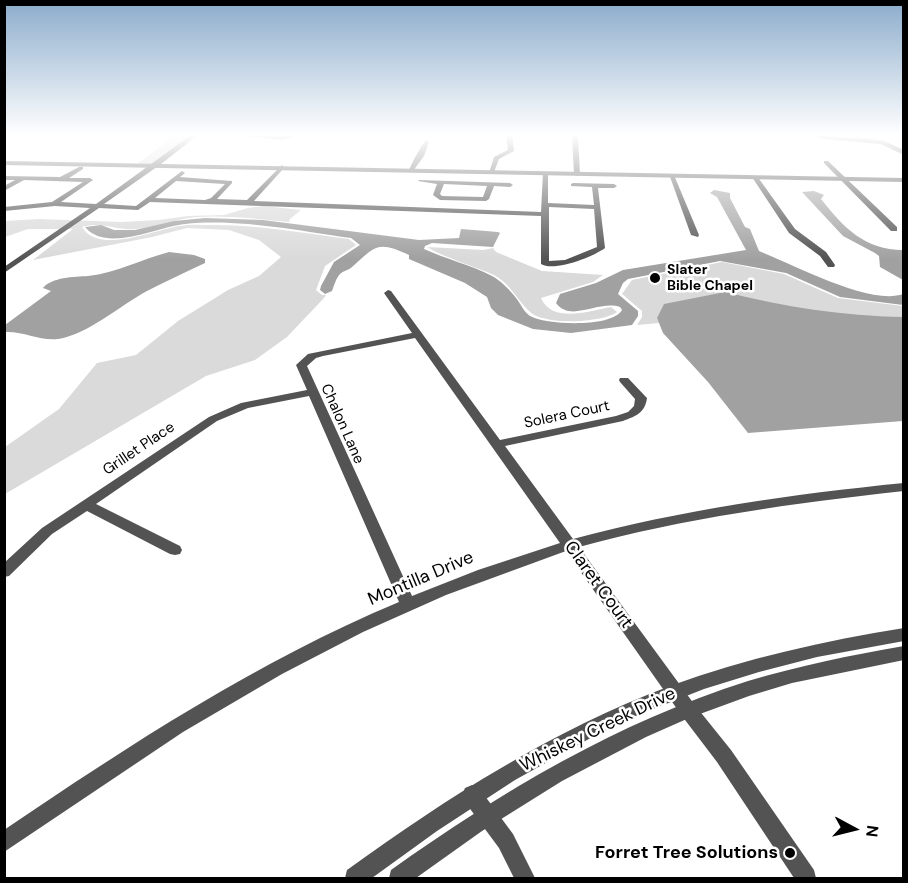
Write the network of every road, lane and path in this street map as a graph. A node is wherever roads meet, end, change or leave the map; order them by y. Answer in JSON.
{"nodes":[{"id":1,"x":67,"y":176,"type":"edge"},
{"id":2,"x":139,"y":176,"type":"edge"},
{"id":3,"x":178,"y":176,"type":"edge"},
{"id":4,"x":273,"y":176,"type":"edge"},
{"id":5,"x":545,"y":176,"type":"edge"},
{"id":6,"x":671,"y":176,"type":"edge"},
{"id":7,"x":722,"y":176,"type":"edge"},
{"id":8,"x":842,"y":176,"type":"edge"},
{"id":9,"x":755,"y":177,"type":"junction"},
{"id":10,"x":4,"y":178,"type":"edge"},
{"id":11,"x":23,"y":178,"type":"junction"},
{"id":12,"x":175,"y":179,"type":"junction"},
{"id":13,"x":845,"y":179,"type":"junction"},
{"id":14,"x":61,"y":180,"type":"junction"},
{"id":15,"x":903,"y":180,"type":"edge"},
{"id":16,"x":421,"y":181,"type":"dead end"},
{"id":17,"x":441,"y":182,"type":"junction"},
{"id":18,"x":491,"y":184,"type":"junction"},
{"id":19,"x":510,"y":185,"type":"dead end"},
{"id":20,"x":573,"y":185,"type":"dead end"},
{"id":21,"x":595,"y":186,"type":"junction"},
{"id":22,"x":614,"y":186,"type":"dead end"},
{"id":23,"x":4,"y":189,"type":"edge"},
{"id":24,"x":467,"y":199,"type":"junction"},
{"id":25,"x":148,"y":200,"type":"junction"},
{"id":26,"x":210,"y":201,"type":"junction"},
{"id":27,"x":249,"y":202,"type":"junction"},
{"id":28,"x":53,"y":204,"type":"junction"},
{"id":29,"x":546,"y":205,"type":"junction"},
{"id":30,"x":95,"y":206,"type":"junction"},
{"id":31,"x":598,"y":207,"type":"junction"},
{"id":32,"x":4,"y":209,"type":"edge"},
{"id":33,"x":464,"y":211,"type":"junction"},
{"id":34,"x":546,"y":214,"type":"junction"},
{"id":35,"x":36,"y":215,"type":"dead end"},
{"id":36,"x":894,"y":229,"type":"dead end"},
{"id":37,"x":695,"y":235,"type":"dead end"},
{"id":38,"x":831,"y":265,"type":"dead end"},
{"id":39,"x":4,"y":271,"type":"edge"},
{"id":40,"x":388,"y":293,"type":"dead end"},
{"id":41,"x":417,"y":335,"type":"junction"},
{"id":42,"x":624,"y":380,"type":"dead end"},
{"id":43,"x":312,"y":392,"type":"junction"},
{"id":44,"x":498,"y":444,"type":"junction"},
{"id":45,"x":903,"y":487,"type":"edge"},
{"id":46,"x":87,"y":505,"type":"junction"},
{"id":47,"x":569,"y":545,"type":"junction"},
{"id":48,"x":175,"y":550,"type":"dead end"},
{"id":49,"x":4,"y":572,"type":"edge"},
{"id":50,"x":408,"y":604,"type":"junction"},
{"id":51,"x":903,"y":634,"type":"edge"},
{"id":52,"x":903,"y":653,"type":"edge"},
{"id":53,"x":676,"y":692,"type":"junction"},
{"id":54,"x":688,"y":710,"type":"junction"},
{"id":55,"x":472,"y":795,"type":"junction"},
{"id":56,"x":487,"y":816,"type":"junction"},
{"id":57,"x":4,"y":842,"type":"edge"},
{"id":58,"x":355,"y":879,"type":"edge"},
{"id":59,"x":399,"y":879,"type":"edge"},
{"id":60,"x":525,"y":879,"type":"edge"},
{"id":61,"x":806,"y":879,"type":"edge"}],
"edges":[{"from":1,"to":14,"type":"street"},
{"from":2,"to":30,"type":"street"},
{"from":3,"to":12,"type":"street"},
{"from":4,"to":27,"type":"street"},
{"from":5,"to":29,"type":"street"},
{"from":6,"to":37,"type":"street"},
{"from":7,"to":9,"type":"street"},
{"from":8,"to":13,"type":"street"},
{"from":9,"to":13,"type":"street"},
{"from":9,"to":38,"type":"street"},
{"from":10,"to":11,"type":"street"},
{"from":11,"to":14,"type":"street"},
{"from":11,"to":23,"type":"street"},
{"from":12,"to":25,"type":"street"},
{"from":12,"to":26,"type":"street"},
{"from":13,"to":15,"type":"street"},
{"from":13,"to":36,"type":"street"},
{"from":14,"to":28,"type":"street"},
{"from":16,"to":17,"type":"street"},
{"from":17,"to":18,"type":"street"},
{"from":17,"to":24,"type":"street"},
{"from":18,"to":19,"type":"street"},
{"from":18,"to":24,"type":"street"},
{"from":20,"to":21,"type":"street"},
{"from":21,"to":22,"type":"street"},
{"from":21,"to":31,"type":"street"},
{"from":24,"to":33,"type":"street"},
{"from":25,"to":26,"type":"street"},
{"from":25,"to":30,"type":"street"},
{"from":26,"to":27,"type":"street"},
{"from":27,"to":33,"type":"street"},
{"from":28,"to":30,"type":"street"},
{"from":28,"to":32,"type":"street"},
{"from":28,"to":35,"type":"street"},
{"from":29,"to":31,"type":"street"},
{"from":29,"to":34,"type":"street"},
{"from":30,"to":39,"type":"street"},
{"from":31,"to":34,"type":"street"},
{"from":33,"to":34,"type":"street"},
{"from":40,"to":41,"type":"street","name":"Claret Court"},
{"from":41,"to":43,"type":"street","name":"Chalon Lane"},
{"from":41,"to":44,"type":"street","name":"Claret Court"},
{"from":42,"to":44,"type":"street","name":"Solera Court"},
{"from":43,"to":46,"type":"street","name":"Grillet Place"},
{"from":43,"to":50,"type":"street","name":"Chalon Lane"},
{"from":44,"to":47,"type":"street","name":"Claret Court"},
{"from":45,"to":47,"type":"street","name":"Montilla Drive"},
{"from":46,"to":48,"type":"street"},
{"from":46,"to":49,"type":"street","name":"Grillet Place"},
{"from":47,"to":50,"type":"street","name":"Montilla Drive"},
{"from":47,"to":53,"type":"street","name":"Claret Court"},
{"from":50,"to":57,"type":"street","name":"Montilla Drive"},
{"from":51,"to":53,"type":"street","name":"Whiskey Creek Drive"},
{"from":52,"to":54,"type":"street","name":"Whiskey Creek Drive"},
{"from":53,"to":54,"type":"street","name":"Claret Court"},
{"from":53,"to":55,"type":"street","name":"Whiskey Creek Drive"},
{"from":54,"to":56,"type":"street","name":"Whiskey Creek Drive"},
{"from":54,"to":61,"type":"street","name":"Claret Court"},
{"from":55,"to":56,"type":"street"},
{"from":55,"to":58,"type":"street","name":"Whiskey Creek Drive"},
{"from":56,"to":59,"type":"street","name":"Whiskey Creek Drive"},
{"from":56,"to":60,"type":"street"}]}
